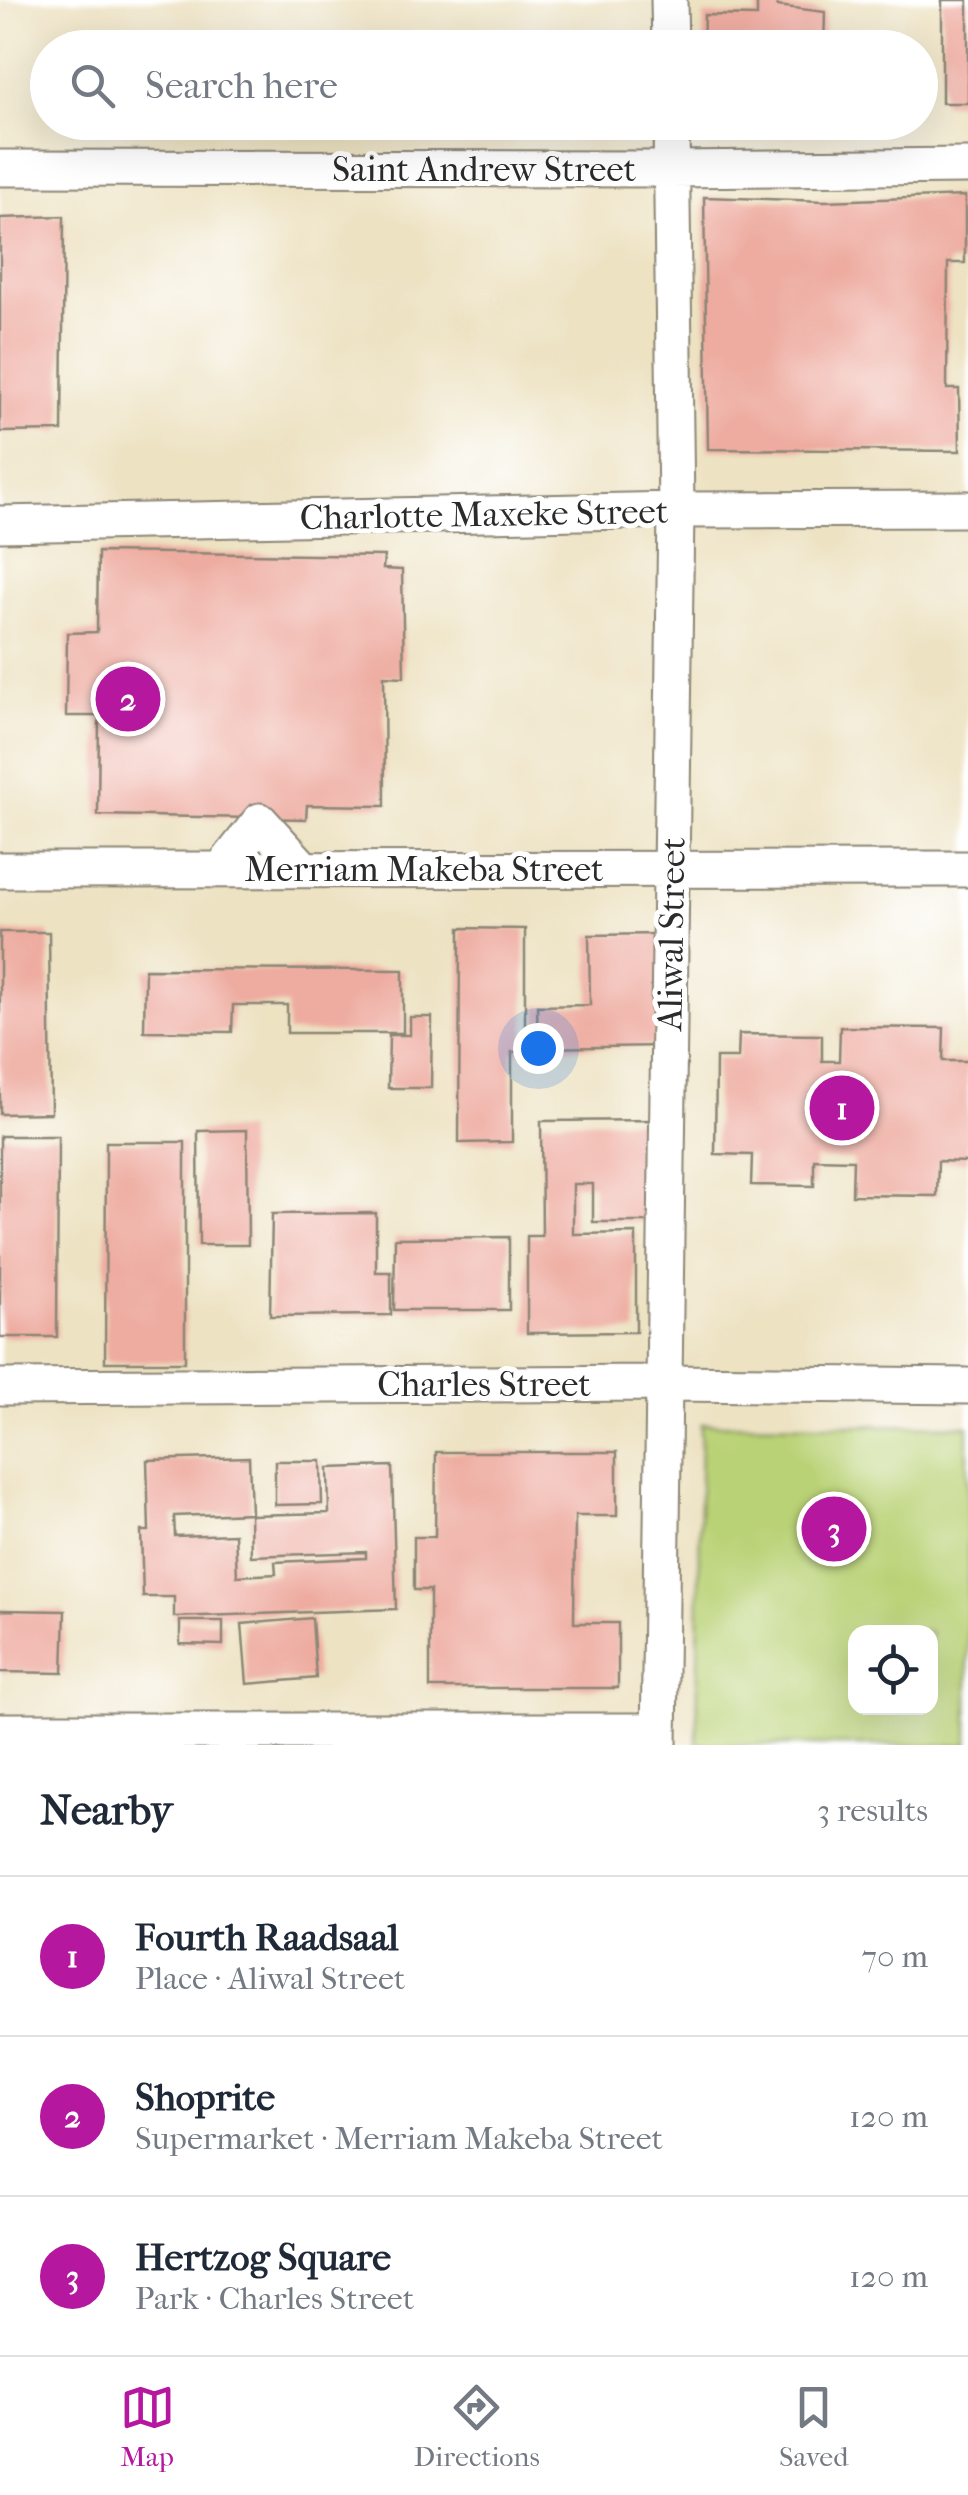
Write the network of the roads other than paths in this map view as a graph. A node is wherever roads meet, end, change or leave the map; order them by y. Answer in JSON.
{"nodes":[{"id":1,"x":669,"y":0,"type":"edge"},
{"id":2,"x":670,"y":30,"type":"edge"},
{"id":3,"x":671,"y":140,"type":"edge"},
{"id":4,"x":968,"y":166,"type":"edge"},
{"id":5,"x":0,"y":168,"type":"edge"},
{"id":6,"x":672,"y":169,"type":"junction"},
{"id":7,"x":968,"y":509,"type":"edge"},
{"id":8,"x":676,"y":510,"type":"junction"},
{"id":9,"x":0,"y":524,"type":"edge"},
{"id":10,"x":968,"y":869,"type":"edge"},
{"id":11,"x":0,"y":870,"type":"edge"},
{"id":12,"x":672,"y":870,"type":"junction"},
{"id":13,"x":664,"y":1383,"type":"junction"},
{"id":14,"x":968,"y":1386,"type":"edge"},
{"id":15,"x":0,"y":1387,"type":"edge"},
{"id":16,"x":0,"y":1731,"type":"edge"},
{"id":17,"x":67,"y":1738,"type":"edge"},
{"id":18,"x":659,"y":1738,"type":"edge"}],
"edges":[{"from":1,"to":2,"type":"street"},
{"from":3,"to":6,"type":"street","name":"Aliwal Street"},
{"from":4,"to":6,"type":"street","name":"Saint Andrew Street"},
{"from":5,"to":6,"type":"street","name":"Saint Andrew Street"},
{"from":6,"to":8,"type":"street","name":"Aliwal Street"},
{"from":7,"to":8,"type":"street","name":"Charlotte Maxeke Street"},
{"from":8,"to":9,"type":"street","name":"Charlotte Maxeke Street"},
{"from":8,"to":12,"type":"street","name":"Aliwal Street"},
{"from":10,"to":12,"type":"street","name":"Merriam Makeba Street"},
{"from":11,"to":12,"type":"street","name":"Merriam Makeba Street"},
{"from":12,"to":13,"type":"street","name":"Aliwal Street"},
{"from":13,"to":14,"type":"street","name":"Charles Street"},
{"from":13,"to":15,"type":"street","name":"Charles Street"},
{"from":13,"to":18,"type":"street","name":"Aliwal Street"},
{"from":16,"to":17,"type":"street"},
{"from":17,"to":18,"type":"street"}]}
